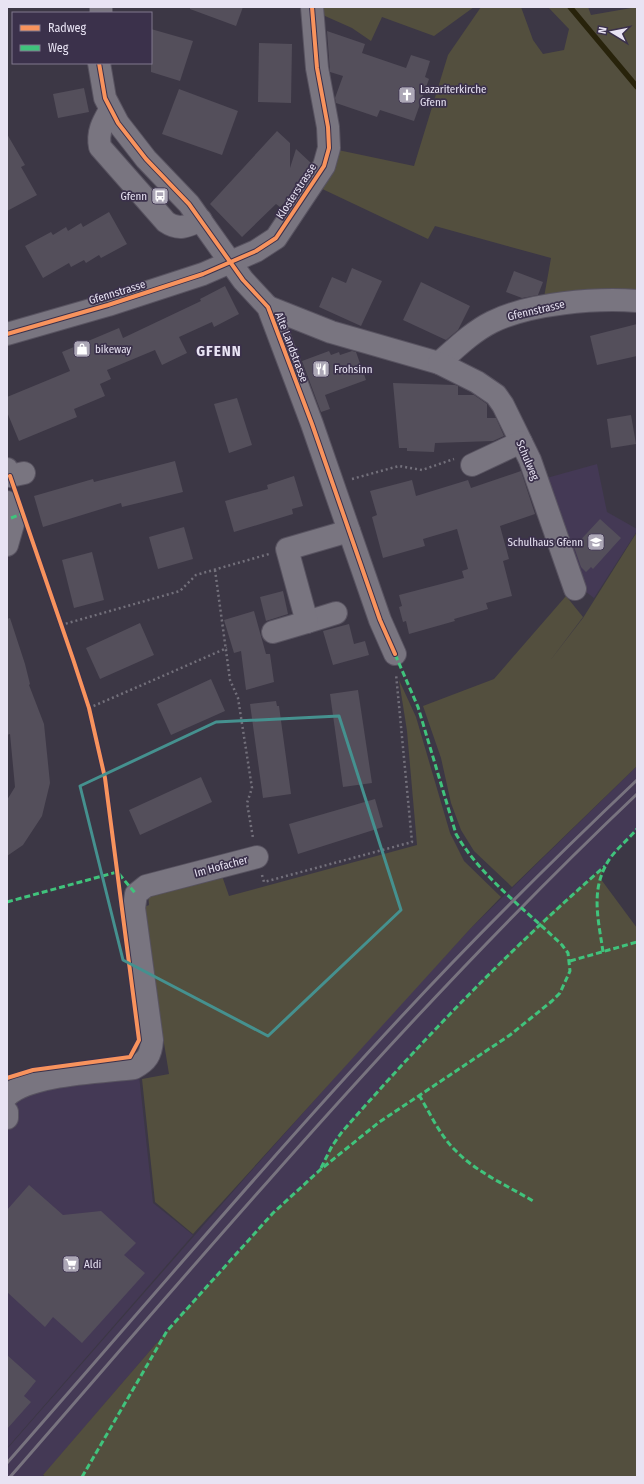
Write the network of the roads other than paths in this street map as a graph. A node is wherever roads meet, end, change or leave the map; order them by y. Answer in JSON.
{"nodes":[{"id":1,"x":312,"y":7,"type":"edge"},
{"id":2,"x":99,"y":64,"type":"edge"},
{"id":3,"x":110,"y":110,"type":"junction"},
{"id":4,"x":201,"y":220,"type":"junction"},
{"id":5,"x":231,"y":263,"type":"junction"},
{"id":6,"x":637,"y":302,"type":"edge"},
{"id":7,"x":268,"y":307,"type":"junction"},
{"id":8,"x":7,"y":334,"type":"edge"},
{"id":9,"x":439,"y":363,"type":"junction"},
{"id":10,"x":521,"y":442,"type":"junction"},
{"id":11,"x":472,"y":465,"type":"road end"},
{"id":12,"x":7,"y":502,"type":"edge"},
{"id":13,"x":349,"y":531,"type":"junction"},
{"id":14,"x":7,"y":545,"type":"edge"},
{"id":15,"x":575,"y":589,"type":"dead end"},
{"id":16,"x":336,"y":613,"type":"dead end"},
{"id":17,"x":307,"y":622,"type":"junction"},
{"id":18,"x":273,"y":632,"type":"dead end"},
{"id":19,"x":395,"y":654,"type":"road end"},
{"id":20,"x":257,"y":857,"type":"road end"},
{"id":21,"x":7,"y":1096,"type":"edge"},
{"id":22,"x":7,"y":1112,"type":"edge"},
{"id":23,"x":7,"y":1118,"type":"edge"}],
"edges":[{"from":1,"to":5,"type":"street","name":"Klosterstrasse"},
{"from":2,"to":3,"type":"street","name":"Alte Landstrasse"},
{"from":3,"to":4,"type":"street","name":"Alte Landstrasse"},
{"from":3,"to":4,"type":"street"},
{"from":4,"to":5,"type":"street","name":"Alte Landstrasse"},
{"from":5,"to":7,"type":"street","name":"Alte Landstrasse"},
{"from":5,"to":8,"type":"street","name":"Gfennstrasse"},
{"from":6,"to":9,"type":"street","name":"Gfennstrasse"},
{"from":7,"to":9,"type":"street"},
{"from":7,"to":13,"type":"street","name":"Alte Landstrasse"},
{"from":9,"to":10,"type":"street","name":"Schulweg"},
{"from":10,"to":11,"type":"street"},
{"from":10,"to":15,"type":"street","name":"Schulweg"},
{"from":12,"to":14,"type":"street"},
{"from":13,"to":17,"type":"street"},
{"from":13,"to":19,"type":"street","name":"Alte Landstrasse"},
{"from":16,"to":17,"type":"street"},
{"from":17,"to":18,"type":"street"},
{"from":20,"to":21,"type":"street","name":"Im Hofacher"},
{"from":22,"to":23,"type":"street"}]}
